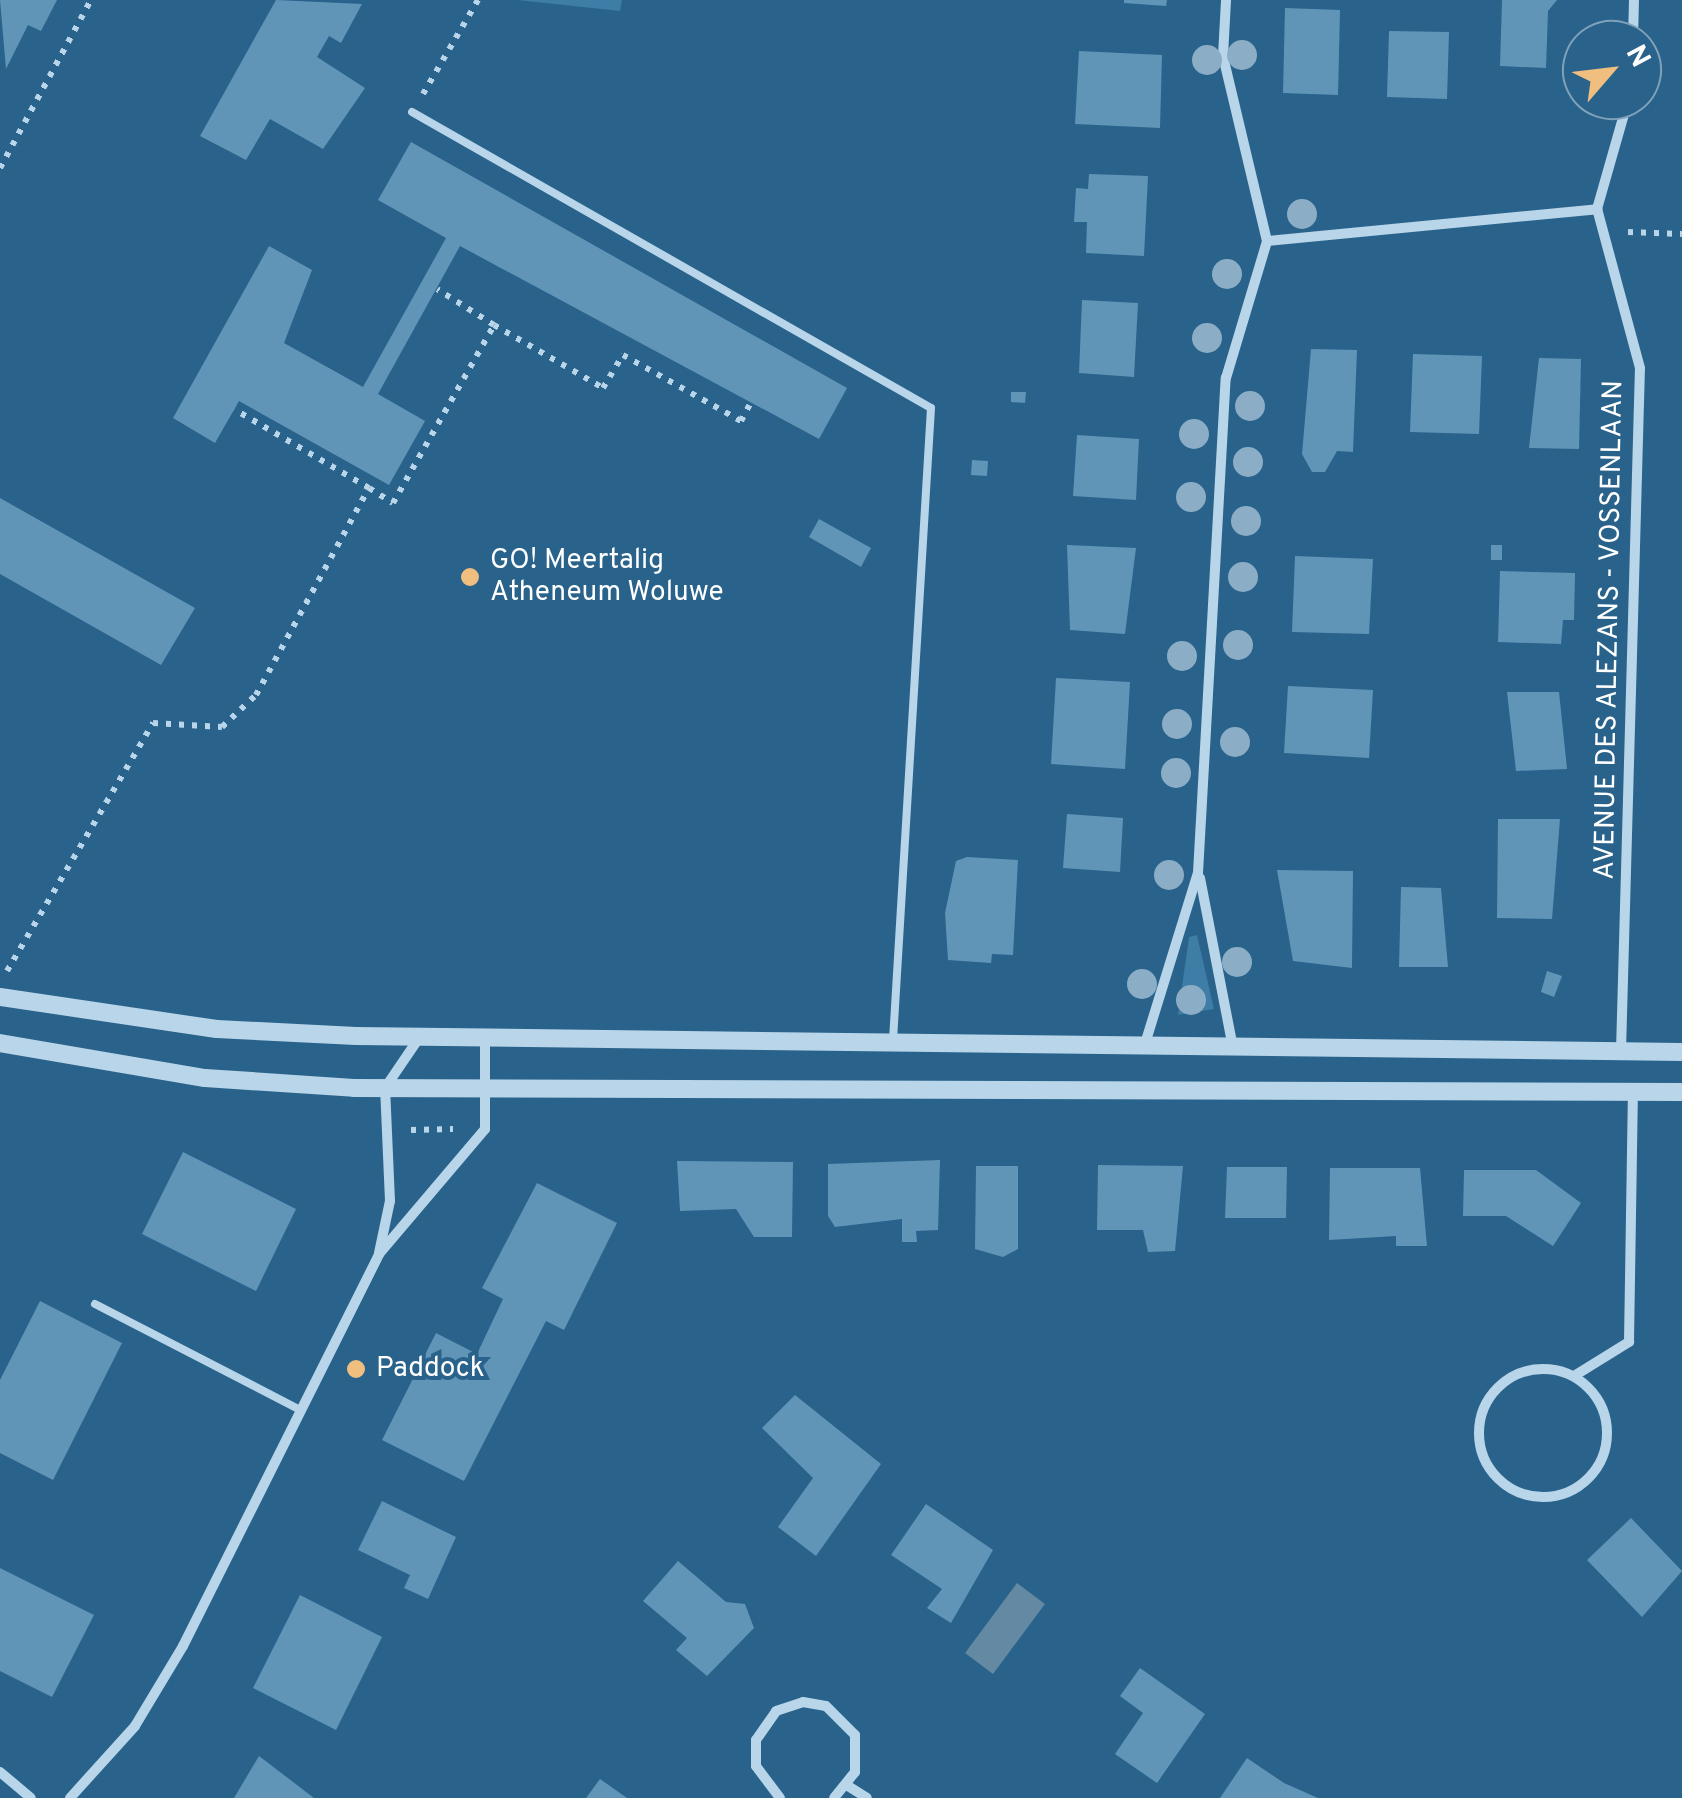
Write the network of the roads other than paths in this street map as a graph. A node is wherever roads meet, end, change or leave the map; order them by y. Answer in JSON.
{"nodes":[{"id":1,"x":1226,"y":0,"type":"edge"},
{"id":2,"x":412,"y":112,"type":"road end"},
{"id":3,"x":1622,"y":120,"type":"edge"},
{"id":4,"x":1597,"y":209,"type":"junction"},
{"id":5,"x":1267,"y":241,"type":"junction"},
{"id":6,"x":1198,"y":873,"type":"junction"},
{"id":7,"x":2,"y":990,"type":"edge"},
{"id":8,"x":419,"y":1038,"type":"junction"},
{"id":9,"x":485,"y":1040,"type":"junction"},
{"id":10,"x":0,"y":1043,"type":"edge"},
{"id":11,"x":1144,"y":1047,"type":"junction"},
{"id":12,"x":892,"y":1048,"type":"junction"},
{"id":13,"x":1234,"y":1049,"type":"junction"},
{"id":14,"x":1621,"y":1051,"type":"junction"},
{"id":15,"x":1682,"y":1052,"type":"edge"},
{"id":16,"x":486,"y":1086,"type":"junction"},
{"id":17,"x":385,"y":1088,"type":"junction"},
{"id":18,"x":1632,"y":1091,"type":"junction"},
{"id":19,"x":1682,"y":1092,"type":"edge"},
{"id":20,"x":379,"y":1254,"type":"junction"},
{"id":21,"x":95,"y":1304,"type":"dead end"},
{"id":22,"x":1574,"y":1376,"type":"junction"},
{"id":23,"x":300,"y":1410,"type":"junction"},
{"id":24,"x":0,"y":1772,"type":"edge"},
{"id":25,"x":848,"y":1786,"type":"junction"},
{"id":26,"x":31,"y":1798,"type":"edge"},
{"id":27,"x":70,"y":1798,"type":"edge"},
{"id":28,"x":780,"y":1798,"type":"edge"},
{"id":29,"x":834,"y":1798,"type":"edge"},
{"id":30,"x":867,"y":1798,"type":"edge"}],
"edges":[{"from":1,"to":5,"type":"street"},
{"from":2,"to":12,"type":"lane"},
{"from":3,"to":4,"type":"street"},
{"from":4,"to":5,"type":"street"},
{"from":4,"to":14,"type":"street","name":"AVENUE DES ALEZANS - VOSSENLAAN"},
{"from":5,"to":6,"type":"street"},
{"from":6,"to":11,"type":"street"},
{"from":6,"to":13,"type":"street"},
{"from":7,"to":8,"type":"street"},
{"from":8,"to":9,"type":"street"},
{"from":8,"to":17,"type":"street"},
{"from":9,"to":12,"type":"street"},
{"from":9,"to":16,"type":"street"},
{"from":10,"to":17,"type":"street"},
{"from":11,"to":12,"type":"street"},
{"from":11,"to":13,"type":"street"},
{"from":13,"to":14,"type":"street"},
{"from":14,"to":15,"type":"street"},
{"from":16,"to":17,"type":"street"},
{"from":16,"to":18,"type":"street"},
{"from":16,"to":20,"type":"street"},
{"from":17,"to":20,"type":"street"},
{"from":18,"to":19,"type":"street"},
{"from":18,"to":22,"type":"street"},
{"from":20,"to":23,"type":"street"},
{"from":21,"to":23,"type":"lane"},
{"from":22,"to":22,"type":"street"},
{"from":23,"to":27,"type":"street"},
{"from":24,"to":26,"type":"street"},
{"from":25,"to":28,"type":"street"},
{"from":25,"to":29,"type":"street"},
{"from":25,"to":30,"type":"street"}]}
